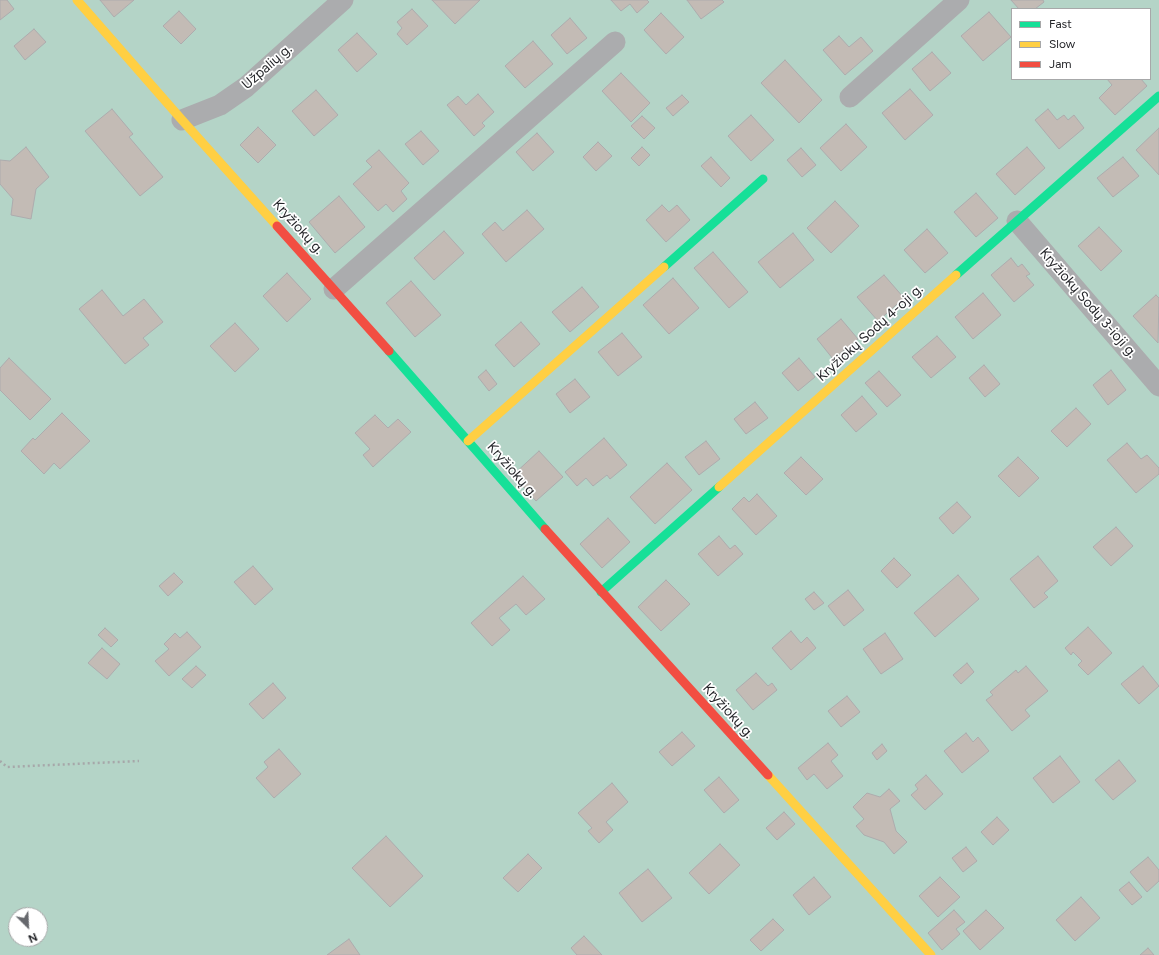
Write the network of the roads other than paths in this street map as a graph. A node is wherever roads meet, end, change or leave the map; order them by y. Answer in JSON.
{"nodes":[{"id":1,"x":77,"y":0,"type":"edge"},
{"id":2,"x":343,"y":0,"type":"edge"},
{"id":3,"x":959,"y":0,"type":"edge"},
{"id":4,"x":615,"y":42,"type":"dead end"},
{"id":5,"x":1159,"y":96,"type":"edge"},
{"id":6,"x":850,"y":97,"type":"dead end"},
{"id":7,"x":182,"y":120,"type":"junction"},
{"id":8,"x":763,"y":179,"type":"dead end"},
{"id":9,"x":1017,"y":220,"type":"junction"},
{"id":10,"x":334,"y":289,"type":"junction"},
{"id":11,"x":1157,"y":379,"type":"edge"},
{"id":12,"x":468,"y":441,"type":"junction"},
{"id":13,"x":601,"y":592,"type":"junction"},
{"id":14,"x":931,"y":955,"type":"edge"}],
"edges":[{"from":1,"to":7,"type":"street","name":"Kryžiokų g."},
{"from":2,"to":7,"type":"street","name":"Užpalių g."},
{"from":3,"to":6,"type":"street"},
{"from":4,"to":10,"type":"street"},
{"from":5,"to":9,"type":"street","name":"Kryžiokų Sodų 4-oji g."},
{"from":7,"to":10,"type":"street","name":"Kryžiokų g."},
{"from":8,"to":12,"type":"street"},
{"from":9,"to":11,"type":"street","name":"Kryžiokų Sodų 3-ioji g."},
{"from":9,"to":13,"type":"street","name":"Kryžiokų Sodų 4-oji g."},
{"from":10,"to":12,"type":"street","name":"Kryžiokų g."},
{"from":12,"to":13,"type":"street","name":"Kryžiokų g."},
{"from":13,"to":14,"type":"street","name":"Kryžiokų g."}]}
